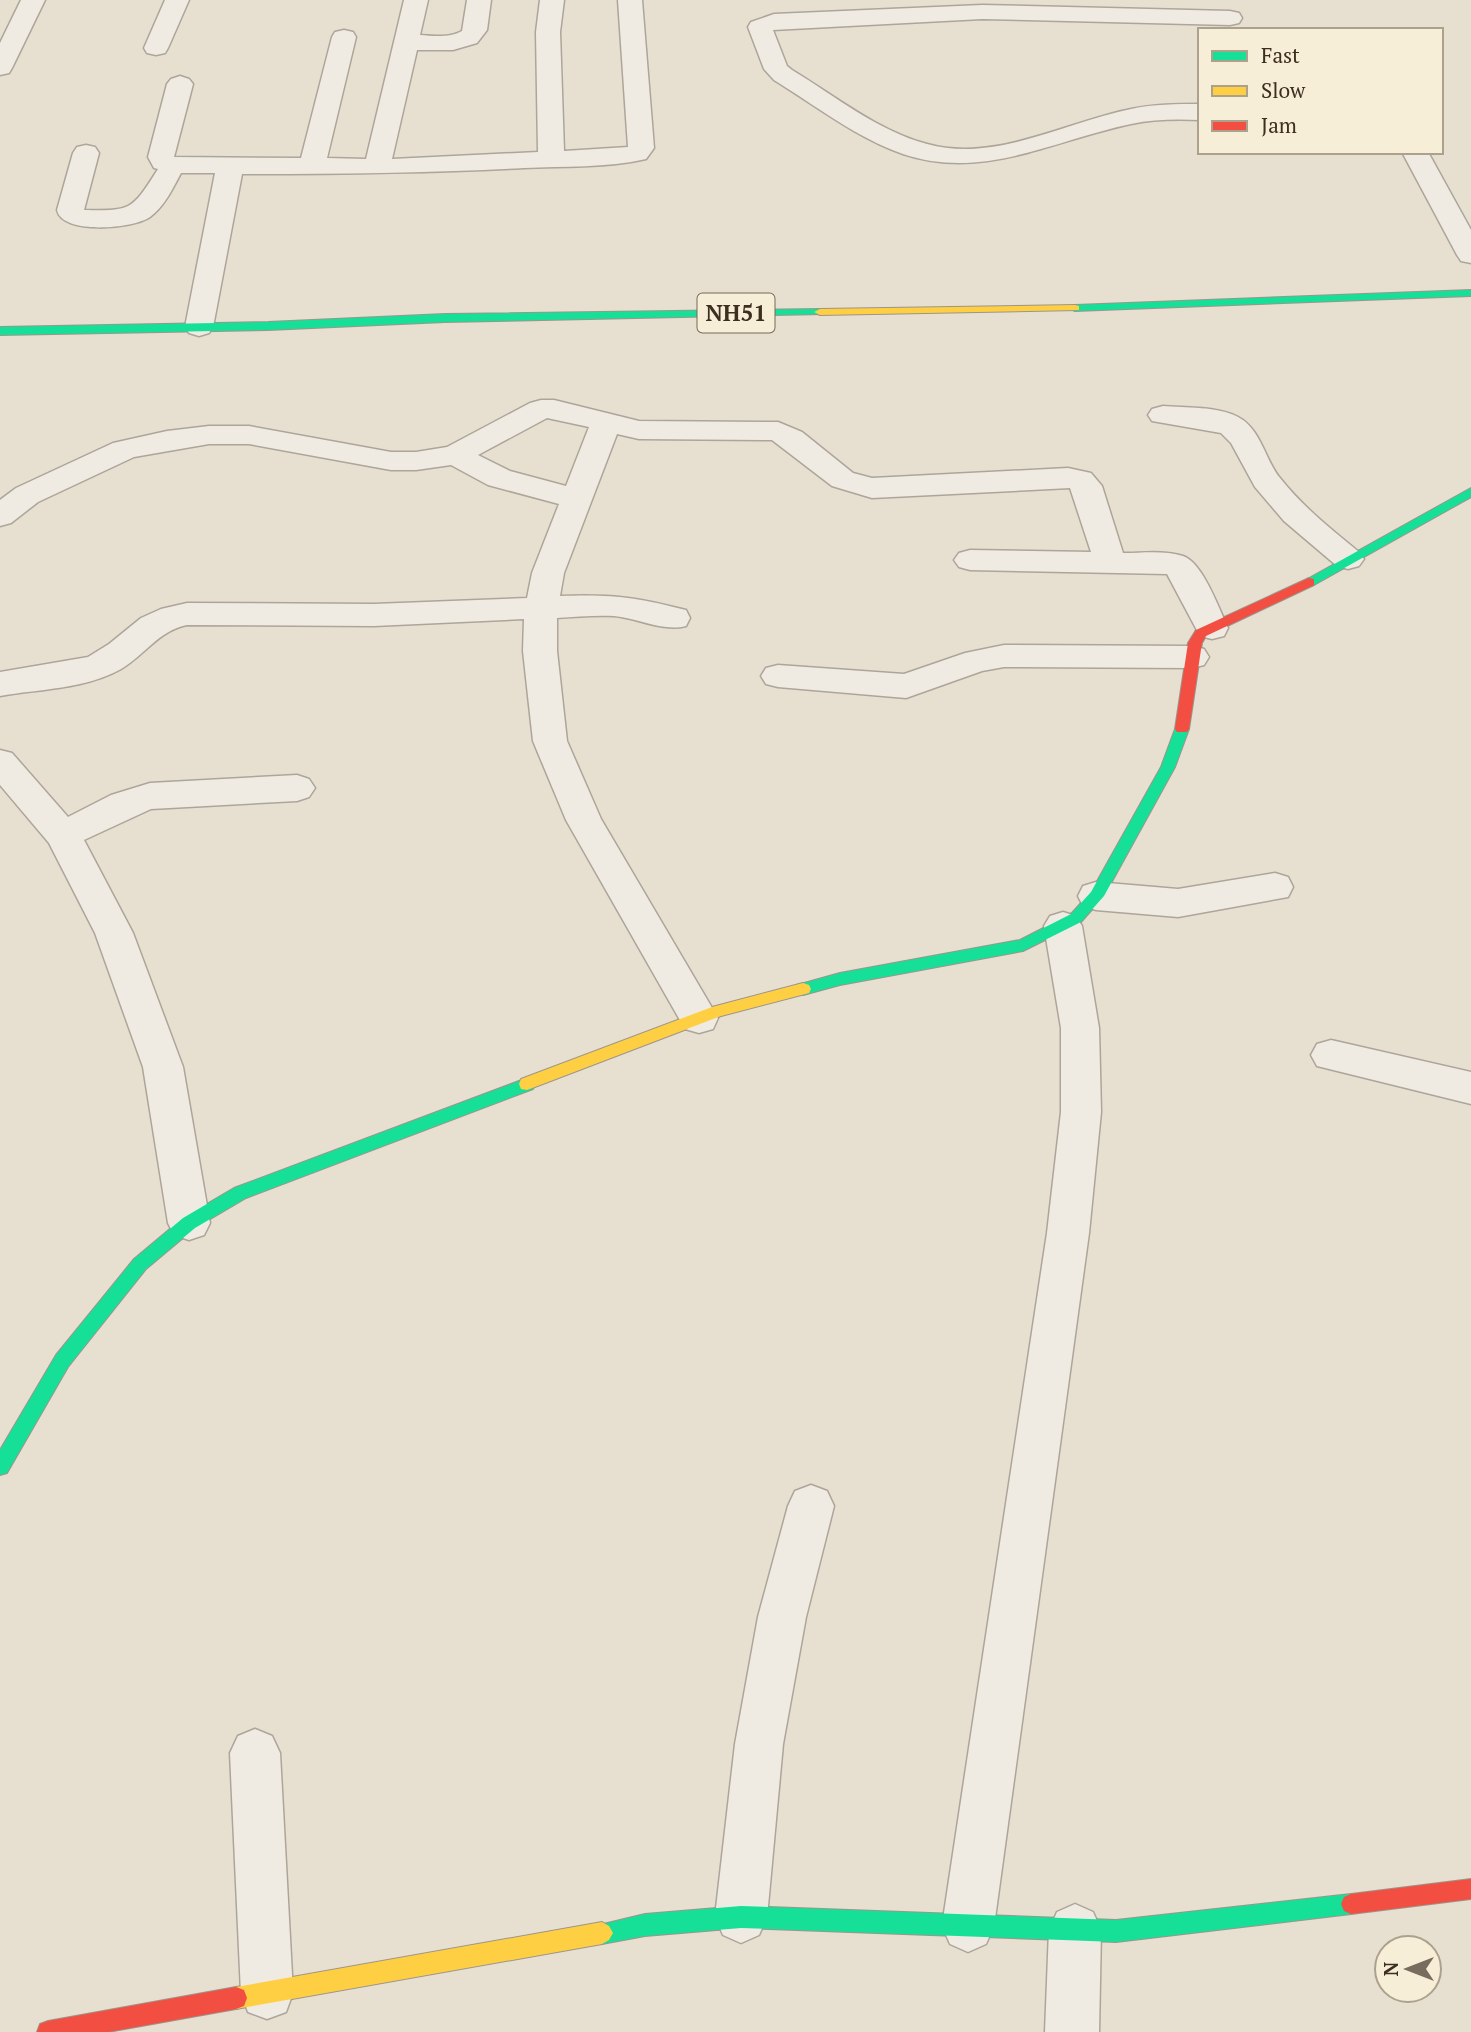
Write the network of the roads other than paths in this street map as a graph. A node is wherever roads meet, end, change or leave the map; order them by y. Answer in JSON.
{"nodes":[{"id":1,"x":33,"y":0,"type":"edge"},
{"id":2,"x":177,"y":0,"type":"edge"},
{"id":3,"x":416,"y":0,"type":"edge"},
{"id":4,"x":479,"y":0,"type":"edge"},
{"id":5,"x":552,"y":0,"type":"edge"},
{"id":6,"x":630,"y":0,"type":"edge"},
{"id":7,"x":981,"y":6,"type":"edge"},
{"id":8,"x":1229,"y":16,"type":"edge"},
{"id":9,"x":344,"y":37,"type":"dead end"},
{"id":10,"x":407,"y":42,"type":"junction"},
{"id":11,"x":156,"y":48,"type":"dead end"},
{"id":12,"x":0,"y":68,"type":"edge"},
{"id":13,"x":180,"y":84,"type":"dead end"},
{"id":14,"x":1198,"y":112,"type":"edge"},
{"id":15,"x":86,"y":153,"type":"dead end"},
{"id":16,"x":1416,"y":154,"type":"edge"},
{"id":17,"x":551,"y":160,"type":"junction"},
{"id":18,"x":173,"y":165,"type":"junction"},
{"id":19,"x":230,"y":166,"type":"junction"},
{"id":20,"x":312,"y":166,"type":"junction"},
{"id":21,"x":377,"y":167,"type":"junction"},
{"id":22,"x":1471,"y":255,"type":"edge"},
{"id":23,"x":1471,"y":293,"type":"edge"},
{"id":24,"x":199,"y":327,"type":"junction"},
{"id":25,"x":0,"y":331,"type":"edge"},
{"id":26,"x":1163,"y":415,"type":"dead end"},
{"id":27,"x":606,"y":423,"type":"junction"},
{"id":28,"x":456,"y":455,"type":"junction"},
{"id":29,"x":1471,"y":492,"type":"edge"},
{"id":30,"x":577,"y":499,"type":"junction"},
{"id":31,"x":0,"y":516,"type":"edge"},
{"id":32,"x":1348,"y":559,"type":"junction"},
{"id":33,"x":970,"y":560,"type":"dead end"},
{"id":34,"x":1110,"y":561,"type":"junction"},
{"id":35,"x":541,"y":608,"type":"junction"},
{"id":36,"x":674,"y":618,"type":"dead end"},
{"id":37,"x":1212,"y":628,"type":"junction"},
{"id":38,"x":1192,"y":657,"type":"junction"},
{"id":39,"x":778,"y":676,"type":"dead end"},
{"id":40,"x":0,"y":684,"type":"edge"},
{"id":41,"x":0,"y":762,"type":"edge"},
{"id":42,"x":297,"y":788,"type":"dead end"},
{"id":43,"x":63,"y":835,"type":"junction"},
{"id":44,"x":1275,"y":887,"type":"dead end"},
{"id":45,"x":1096,"y":896,"type":"junction"},
{"id":46,"x":1063,"y":926,"type":"junction"},
{"id":47,"x":699,"y":1018,"type":"junction"},
{"id":48,"x":1331,"y":1055,"type":"dead end"},
{"id":49,"x":1471,"y":1088,"type":"edge"},
{"id":50,"x":189,"y":1223,"type":"junction"},
{"id":51,"x":0,"y":1467,"type":"edge"},
{"id":52,"x":811,"y":1506,"type":"dead end"},
{"id":53,"x":255,"y":1753,"type":"dead end"},
{"id":54,"x":1471,"y":1889,"type":"edge"},
{"id":55,"x":741,"y":1917,"type":"junction"},
{"id":56,"x":968,"y":1926,"type":"junction"},
{"id":57,"x":1075,"y":1930,"type":"junction"},
{"id":58,"x":267,"y":1993,"type":"junction"},
{"id":59,"x":48,"y":2032,"type":"edge"},
{"id":60,"x":1072,"y":2032,"type":"edge"}],
"edges":[{"from":1,"to":12,"type":"street"},
{"from":2,"to":11,"type":"street"},
{"from":3,"to":10,"type":"street"},
{"from":4,"to":10,"type":"street"},
{"from":5,"to":17,"type":"street"},
{"from":6,"to":17,"type":"street"},
{"from":7,"to":8,"type":"street"},
{"from":7,"to":14,"type":"street"},
{"from":9,"to":20,"type":"street"},
{"from":10,"to":21,"type":"street"},
{"from":13,"to":18,"type":"street"},
{"from":15,"to":18,"type":"street"},
{"from":16,"to":22,"type":"street"},
{"from":17,"to":21,"type":"street"},
{"from":18,"to":19,"type":"street"},
{"from":19,"to":20,"type":"street"},
{"from":19,"to":24,"type":"street"},
{"from":20,"to":21,"type":"street"},
{"from":23,"to":24,"type":"main road","number":"NH51"},
{"from":24,"to":25,"type":"main road","number":"NH51"},
{"from":26,"to":32,"type":"street"},
{"from":27,"to":28,"type":"street"},
{"from":27,"to":30,"type":"street"},
{"from":27,"to":34,"type":"street"},
{"from":28,"to":30,"type":"street"},
{"from":28,"to":31,"type":"street"},
{"from":29,"to":32,"type":"main road"},
{"from":30,"to":35,"type":"street"},
{"from":32,"to":37,"type":"main road"},
{"from":33,"to":34,"type":"street"},
{"from":34,"to":37,"type":"street"},
{"from":35,"to":36,"type":"street"},
{"from":35,"to":40,"type":"street"},
{"from":35,"to":47,"type":"street"},
{"from":37,"to":38,"type":"main road"},
{"from":38,"to":39,"type":"street"},
{"from":38,"to":45,"type":"main road"},
{"from":41,"to":43,"type":"street"},
{"from":42,"to":43,"type":"street"},
{"from":43,"to":50,"type":"street"},
{"from":44,"to":45,"type":"street"},
{"from":45,"to":46,"type":"main road"},
{"from":46,"to":47,"type":"main road"},
{"from":46,"to":56,"type":"street"},
{"from":47,"to":50,"type":"main road"},
{"from":48,"to":49,"type":"street"},
{"from":50,"to":51,"type":"main road"},
{"from":52,"to":55,"type":"street"},
{"from":53,"to":58,"type":"street"},
{"from":54,"to":57,"type":"main road"},
{"from":55,"to":56,"type":"main road"},
{"from":55,"to":58,"type":"main road"},
{"from":56,"to":57,"type":"main road"},
{"from":57,"to":60,"type":"street"},
{"from":58,"to":59,"type":"main road"}]}
